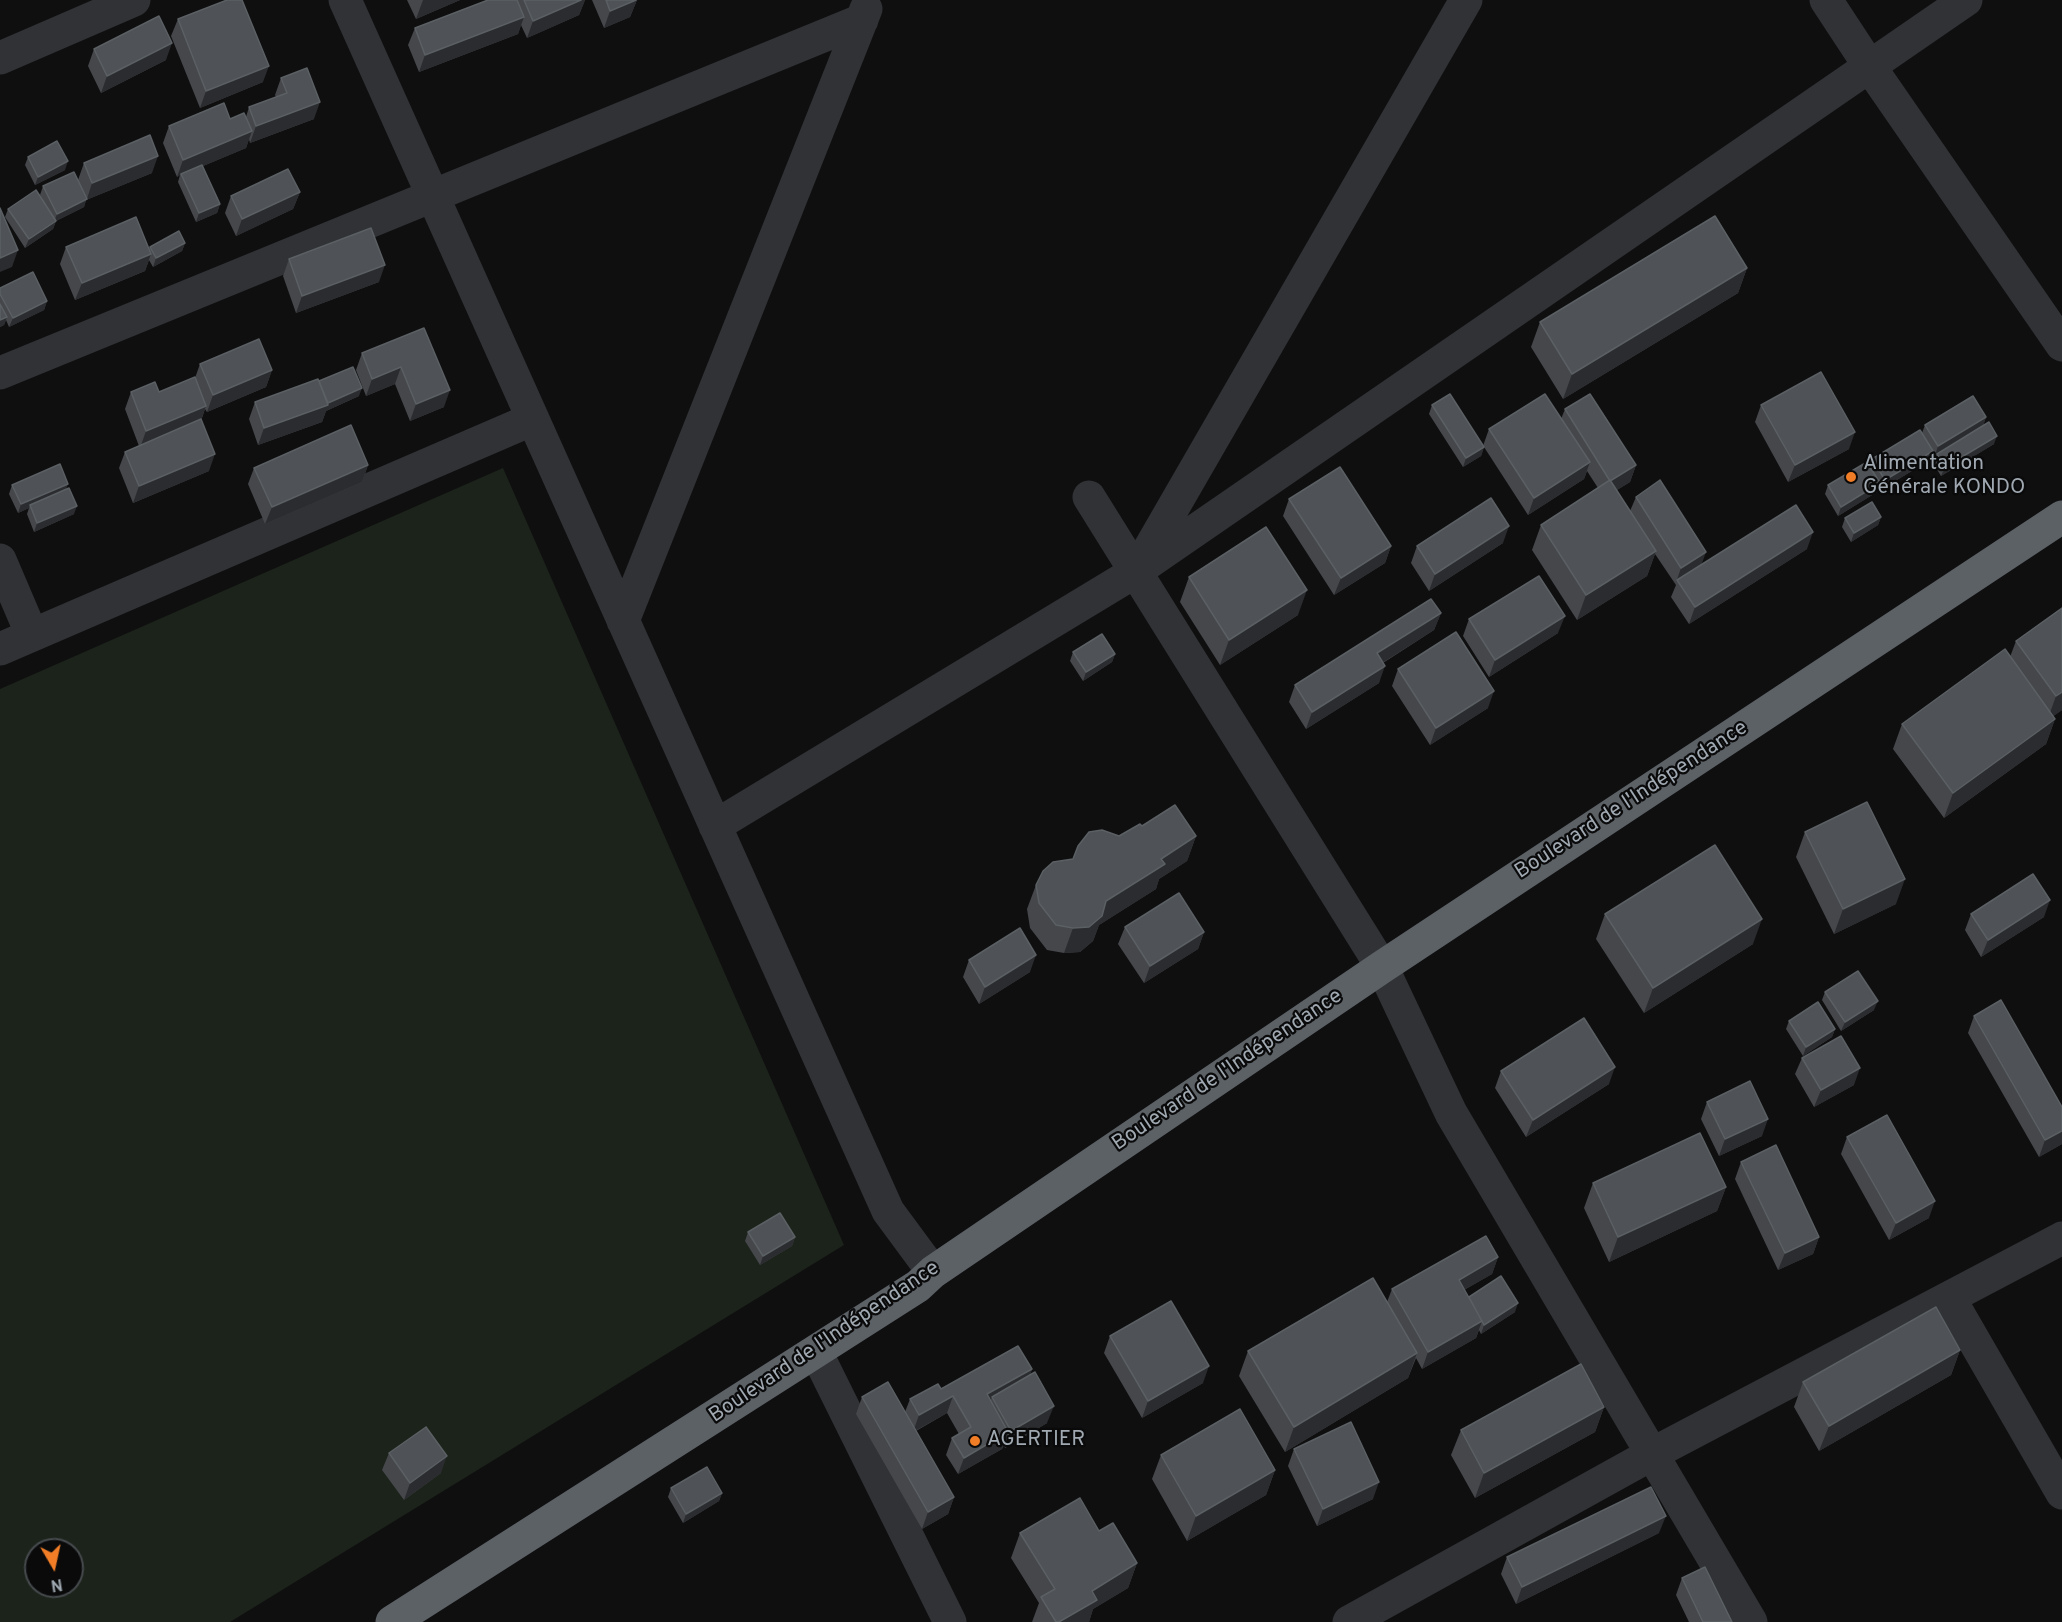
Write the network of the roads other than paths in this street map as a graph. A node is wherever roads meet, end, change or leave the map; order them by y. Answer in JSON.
{"nodes":[{"id":1,"x":134,"y":0,"type":"edge"},
{"id":2,"x":345,"y":0,"type":"edge"},
{"id":3,"x":1466,"y":0,"type":"edge"},
{"id":4,"x":1826,"y":0,"type":"edge"},
{"id":5,"x":1966,"y":0,"type":"edge"},
{"id":6,"x":866,"y":10,"type":"edge"},
{"id":7,"x":0,"y":58,"type":"edge"},
{"id":8,"x":1870,"y":67,"type":"junction"},
{"id":9,"x":434,"y":197,"type":"junction"},
{"id":10,"x":2062,"y":345,"type":"edge"},
{"id":11,"x":0,"y":373,"type":"edge"},
{"id":12,"x":533,"y":419,"type":"junction"},
{"id":13,"x":1089,"y":497,"type":"dead end"},
{"id":14,"x":2062,"y":517,"type":"edge"},
{"id":15,"x":0,"y":560,"type":"edge"},
{"id":16,"x":1135,"y":572,"type":"junction"},
{"id":17,"x":623,"y":621,"type":"junction"},
{"id":18,"x":32,"y":635,"type":"junction"},
{"id":19,"x":0,"y":649,"type":"edge"},
{"id":20,"x":715,"y":826,"type":"junction"},
{"id":21,"x":1382,"y":967,"type":"junction"},
{"id":22,"x":2062,"y":1238,"type":"edge"},
{"id":23,"x":933,"y":1272,"type":"junction"},
{"id":24,"x":1950,"y":1299,"type":"junction"},
{"id":25,"x":816,"y":1352,"type":"junction"},
{"id":26,"x":1652,"y":1454,"type":"junction"},
{"id":27,"x":2062,"y":1493,"type":"edge"},
{"id":28,"x":409,"y":1617,"type":"edge"},
{"id":29,"x":950,"y":1622,"type":"edge"},
{"id":30,"x":1349,"y":1622,"type":"edge"},
{"id":31,"x":1751,"y":1622,"type":"edge"}],
"edges":[{"from":1,"to":7,"type":"street"},
{"from":2,"to":9,"type":"street"},
{"from":3,"to":16,"type":"street"},
{"from":4,"to":8,"type":"street"},
{"from":5,"to":8,"type":"street"},
{"from":6,"to":9,"type":"street"},
{"from":6,"to":17,"type":"street"},
{"from":8,"to":10,"type":"street"},
{"from":8,"to":16,"type":"street"},
{"from":9,"to":11,"type":"street"},
{"from":9,"to":12,"type":"street"},
{"from":12,"to":17,"type":"street"},
{"from":12,"to":18,"type":"street"},
{"from":13,"to":16,"type":"street"},
{"from":14,"to":21,"type":"highway","name":"Boulevard de l'Indépendance"},
{"from":15,"to":18,"type":"street"},
{"from":16,"to":20,"type":"street"},
{"from":16,"to":21,"type":"street"},
{"from":17,"to":20,"type":"street"},
{"from":18,"to":19,"type":"street"},
{"from":20,"to":23,"type":"street"},
{"from":21,"to":23,"type":"highway","name":"Boulevard de l'Indépendance"},
{"from":21,"to":26,"type":"street"},
{"from":22,"to":24,"type":"street"},
{"from":23,"to":25,"type":"highway","name":"Boulevard de l'Indépendance"},
{"from":24,"to":26,"type":"street"},
{"from":24,"to":27,"type":"street"},
{"from":25,"to":28,"type":"highway","name":"Boulevard de l'Indépendance"},
{"from":25,"to":29,"type":"street"},
{"from":26,"to":30,"type":"street"},
{"from":26,"to":31,"type":"street"}]}
